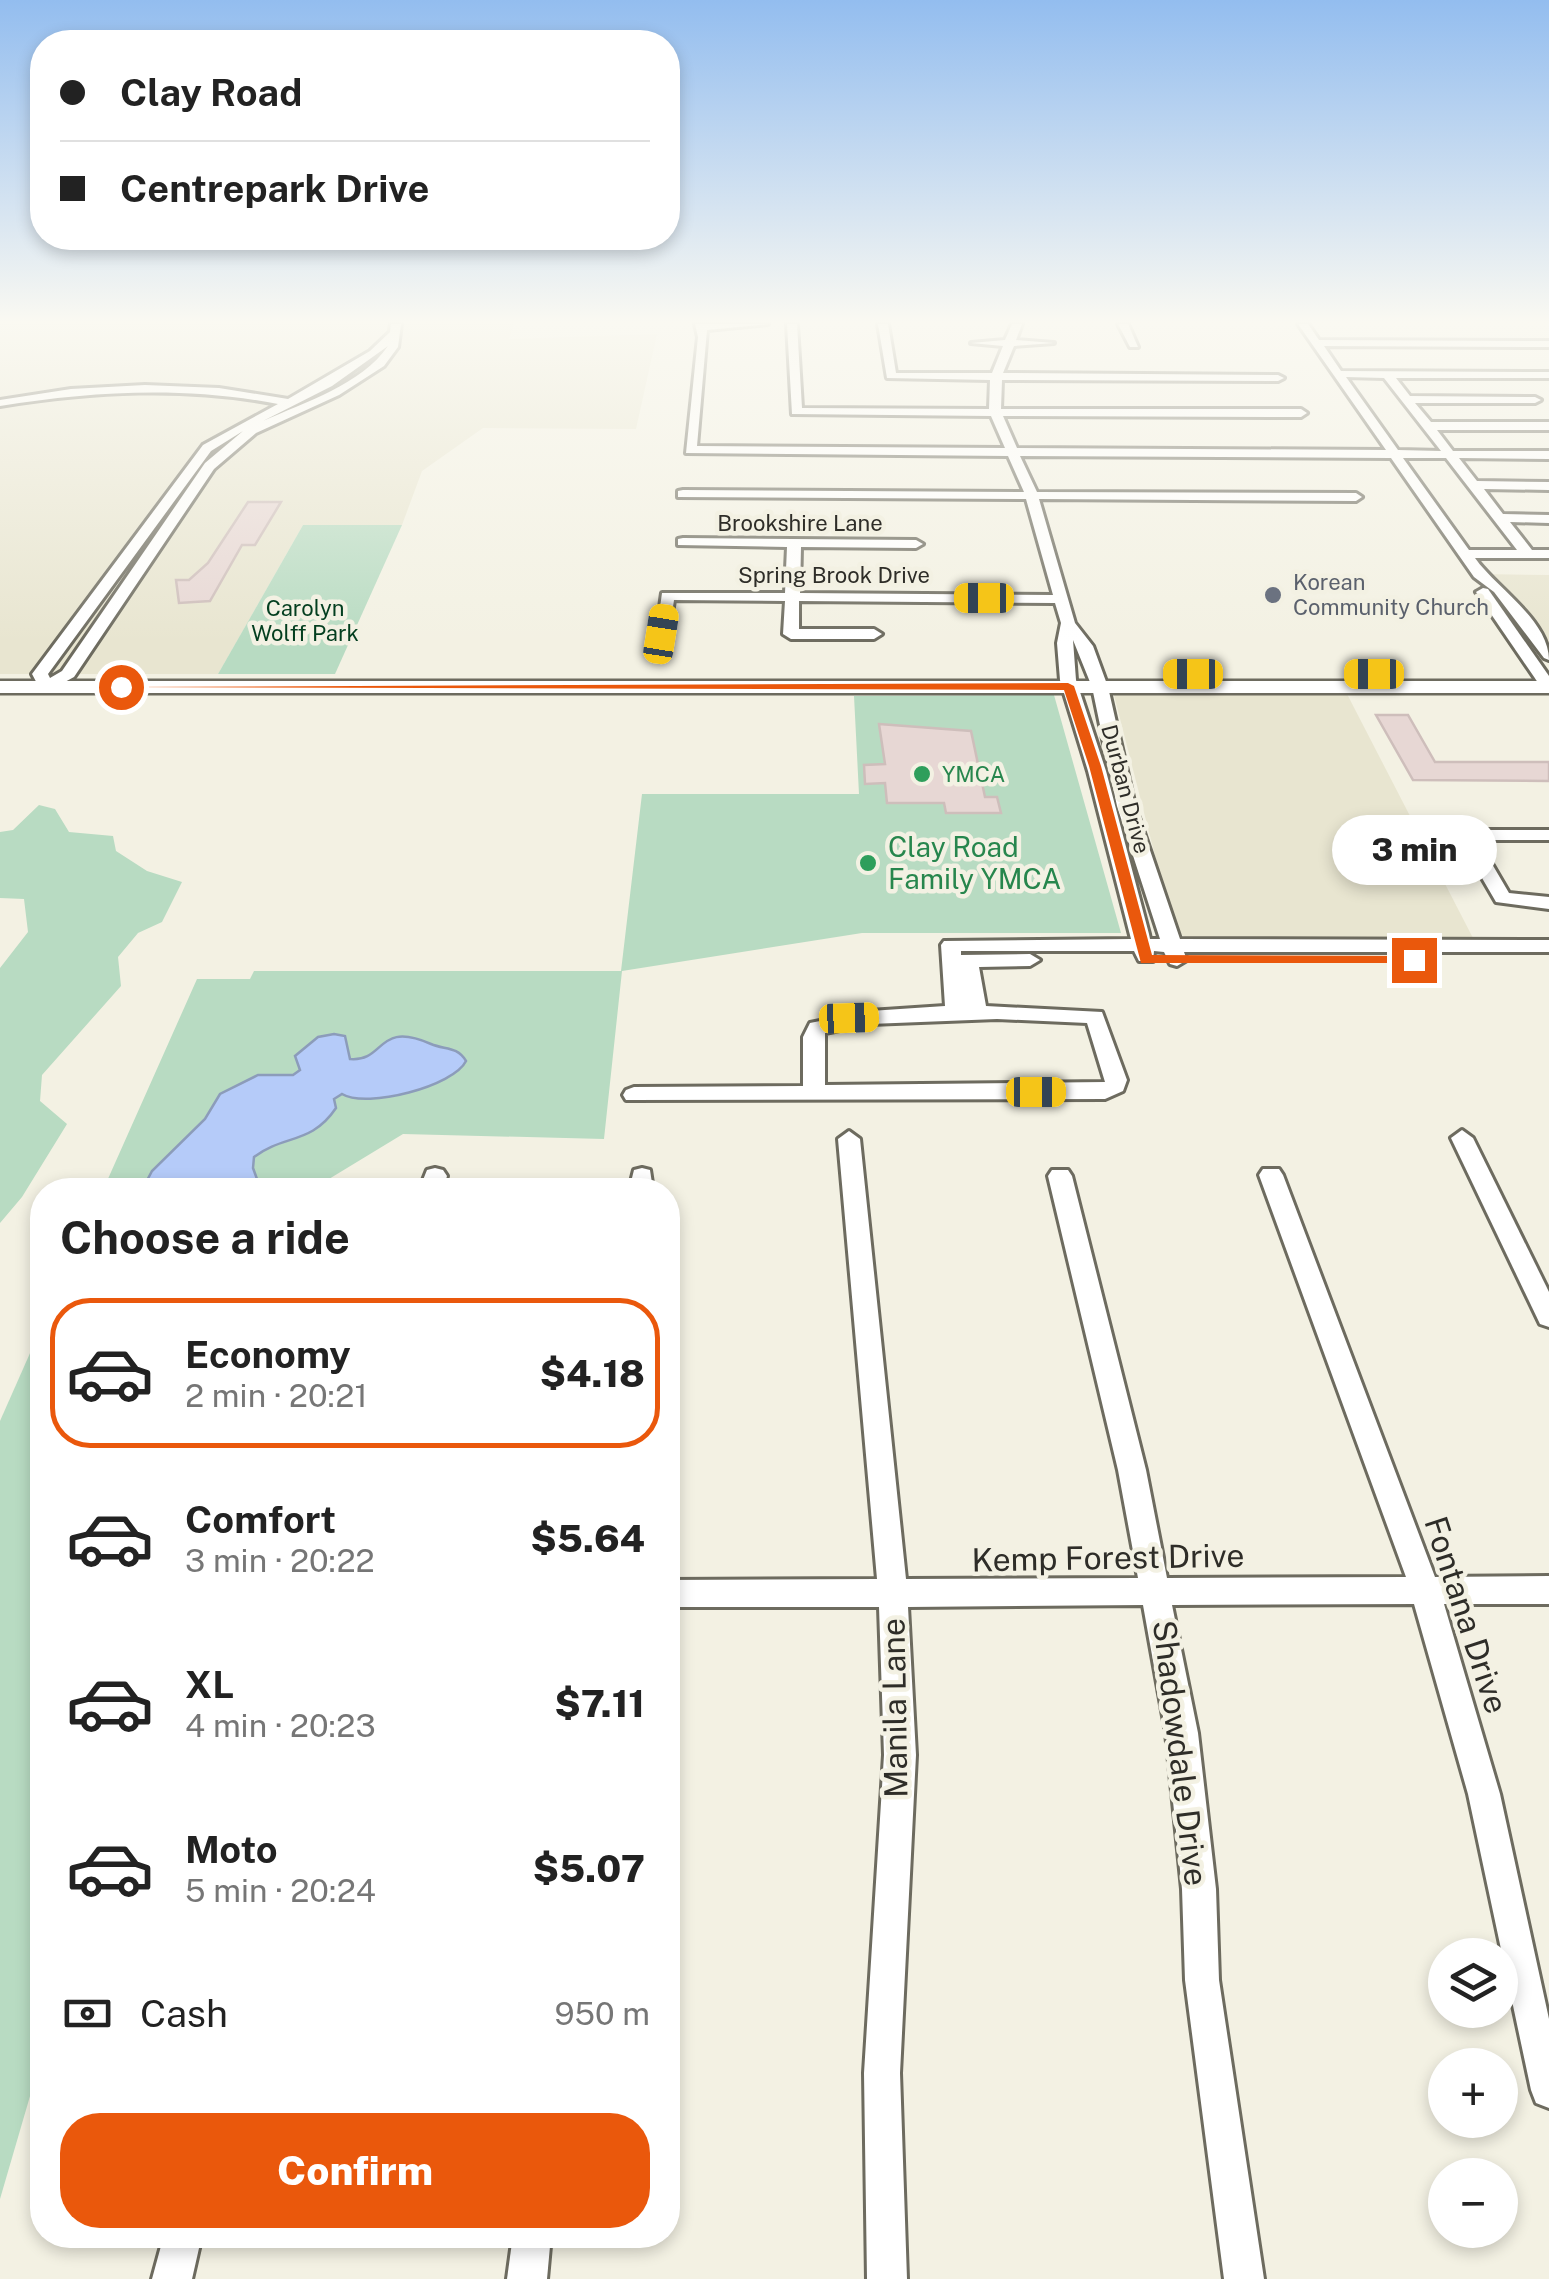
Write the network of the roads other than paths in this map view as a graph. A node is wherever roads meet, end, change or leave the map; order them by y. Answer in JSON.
{"nodes":[{"id":1,"x":233,"y":430,"type":"edge"},
{"id":2,"x":252,"y":430,"type":"edge"},
{"id":3,"x":692,"y":430,"type":"edge"},
{"id":4,"x":1002,"y":430,"type":"edge"},
{"id":5,"x":1376,"y":430,"type":"edge"},
{"id":6,"x":1431,"y":430,"type":"edge"},
{"id":7,"x":1010,"y":452,"type":"junction"},
{"id":8,"x":1392,"y":454,"type":"junction"},
{"id":9,"x":1450,"y":454,"type":"junction"},
{"id":10,"x":1549,"y":455,"type":"edge"},
{"id":11,"x":1474,"y":485,"type":"junction"},
{"id":12,"x":1549,"y":486,"type":"edge"},
{"id":13,"x":683,"y":494,"type":"dead end"},
{"id":14,"x":1032,"y":496,"type":"junction"},
{"id":15,"x":1356,"y":498,"type":"dead end"},
{"id":16,"x":1499,"y":518,"type":"junction"},
{"id":17,"x":1549,"y":518,"type":"edge"},
{"id":18,"x":683,"y":542,"type":"dead end"},
{"id":19,"x":794,"y":543,"type":"junction"},
{"id":20,"x":916,"y":544,"type":"dead end"},
{"id":21,"x":1464,"y":554,"type":"junction"},
{"id":22,"x":1526,"y":554,"type":"junction"},
{"id":23,"x":1549,"y":554,"type":"edge"},
{"id":24,"x":792,"y":596,"type":"junction"},
{"id":25,"x":1062,"y":599,"type":"junction"},
{"id":26,"x":1068,"y":623,"type":"junction"},
{"id":27,"x":661,"y":634,"type":"dead end"},
{"id":28,"x":874,"y":634,"type":"dead end"},
{"id":29,"x":1547,"y":672,"type":"edge"},
{"id":30,"x":0,"y":674,"type":"edge"},
{"id":31,"x":68,"y":674,"type":"junction"},
{"id":32,"x":43,"y":680,"type":"junction"},
{"id":33,"x":348,"y":680,"type":"junction"},
{"id":34,"x":1067,"y":681,"type":"junction"},
{"id":35,"x":1098,"y":681,"type":"junction"},
{"id":36,"x":0,"y":686,"type":"edge"},
{"id":37,"x":1549,"y":835,"type":"edge"},
{"id":38,"x":1549,"y":903,"type":"edge"},
{"id":39,"x":1549,"y":946,"type":"edge"},
{"id":40,"x":1144,"y":953,"type":"junction"},
{"id":41,"x":1175,"y":953,"type":"junction"},
{"id":42,"x":1377,"y":953,"type":"junction"},
{"id":43,"x":1549,"y":962,"type":"edge"},
{"id":44,"x":966,"y":1014,"type":"junction"},
{"id":45,"x":634,"y":1094,"type":"dead end"},
{"id":46,"x":814,"y":1094,"type":"junction"},
{"id":47,"x":1462,"y":1138,"type":"dead end"},
{"id":48,"x":849,"y":1139,"type":"dead end"},
{"id":49,"x":1271,"y":1174,"type":"dead end"},
{"id":50,"x":1060,"y":1176,"type":"dead end"},
{"id":51,"x":1549,"y":1317,"type":"edge"},
{"id":52,"x":1158,"y":1590,"type":"junction"},
{"id":53,"x":1549,"y":1590,"type":"edge"},
{"id":54,"x":894,"y":1592,"type":"junction"},
{"id":55,"x":1425,"y":1592,"type":"junction"},
{"id":56,"x":680,"y":1594,"type":"edge"},
{"id":57,"x":1549,"y":2090,"type":"edge"},
{"id":58,"x":179,"y":2248,"type":"edge"},
{"id":59,"x":531,"y":2248,"type":"edge"},
{"id":60,"x":172,"y":2279,"type":"edge"},
{"id":61,"x":527,"y":2279,"type":"edge"},
{"id":62,"x":887,"y":2279,"type":"edge"},
{"id":63,"x":1244,"y":2279,"type":"edge"}],
"edges":[{"from":1,"to":32,"type":"street"},
{"from":2,"to":31,"type":"street"},
{"from":3,"to":7,"type":"street"},
{"from":4,"to":7,"type":"street","name":"Durban Drive"},
{"from":5,"to":8,"type":"street"},
{"from":6,"to":9,"type":"street"},
{"from":7,"to":8,"type":"street"},
{"from":7,"to":14,"type":"street","name":"Durban Drive"},
{"from":8,"to":9,"type":"street"},
{"from":8,"to":21,"type":"street"},
{"from":9,"to":10,"type":"street"},
{"from":9,"to":11,"type":"street"},
{"from":11,"to":12,"type":"street"},
{"from":11,"to":16,"type":"street"},
{"from":13,"to":14,"type":"street"},
{"from":14,"to":15,"type":"street"},
{"from":14,"to":25,"type":"street","name":"Durban Drive"},
{"from":16,"to":17,"type":"street"},
{"from":16,"to":22,"type":"street"},
{"from":18,"to":19,"type":"street","name":"Brookshire Lane"},
{"from":19,"to":20,"type":"street","name":"Brookshire Lane"},
{"from":19,"to":24,"type":"street"},
{"from":21,"to":22,"type":"street"},
{"from":21,"to":29,"type":"street"},
{"from":22,"to":23,"type":"street"},
{"from":24,"to":25,"type":"street","name":"Spring Brook Drive"},
{"from":24,"to":27,"type":"street","name":"Spring Brook Drive"},
{"from":24,"to":28,"type":"street"},
{"from":25,"to":26,"type":"street","name":"Durban Drive"},
{"from":26,"to":34,"type":"street","name":"Durban Drive"},
{"from":26,"to":35,"type":"street","name":"Durban Drive"},
{"from":29,"to":35,"type":"main road"},
{"from":30,"to":32,"type":"main road"},
{"from":31,"to":32,"type":"main road"},
{"from":31,"to":33,"type":"main road"},
{"from":32,"to":33,"type":"main road"},
{"from":32,"to":36,"type":"main road"},
{"from":33,"to":34,"type":"main road"},
{"from":34,"to":35,"type":"main road"},
{"from":34,"to":40,"type":"street","name":"Durban Drive"},
{"from":35,"to":41,"type":"street","name":"Durban Drive"},
{"from":37,"to":38,"type":"street"},
{"from":39,"to":42,"type":"street"},
{"from":40,"to":41,"type":"street"},
{"from":40,"to":44,"type":"street"},
{"from":41,"to":42,"type":"street"},
{"from":42,"to":43,"type":"street"},
{"from":44,"to":46,"type":"street"},
{"from":44,"to":46,"type":"street"},
{"from":45,"to":46,"type":"street"},
{"from":47,"to":51,"type":"street"},
{"from":48,"to":54,"type":"street","name":"Manila Lane"},
{"from":49,"to":55,"type":"street","name":"Fontana Drive"},
{"from":50,"to":52,"type":"street","name":"Shadowdale Drive"},
{"from":52,"to":54,"type":"street","name":"Kemp Forest Drive"},
{"from":52,"to":55,"type":"street","name":"Kemp Forest Drive"},
{"from":52,"to":63,"type":"street","name":"Shadowdale Drive"},
{"from":53,"to":55,"type":"street","name":"Kemp Forest Drive"},
{"from":54,"to":56,"type":"street","name":"Kemp Forest Drive"},
{"from":54,"to":62,"type":"street","name":"Manila Lane"},
{"from":55,"to":57,"type":"street","name":"Fontana Drive"},
{"from":58,"to":60,"type":"street"},
{"from":59,"to":61,"type":"street"}]}
